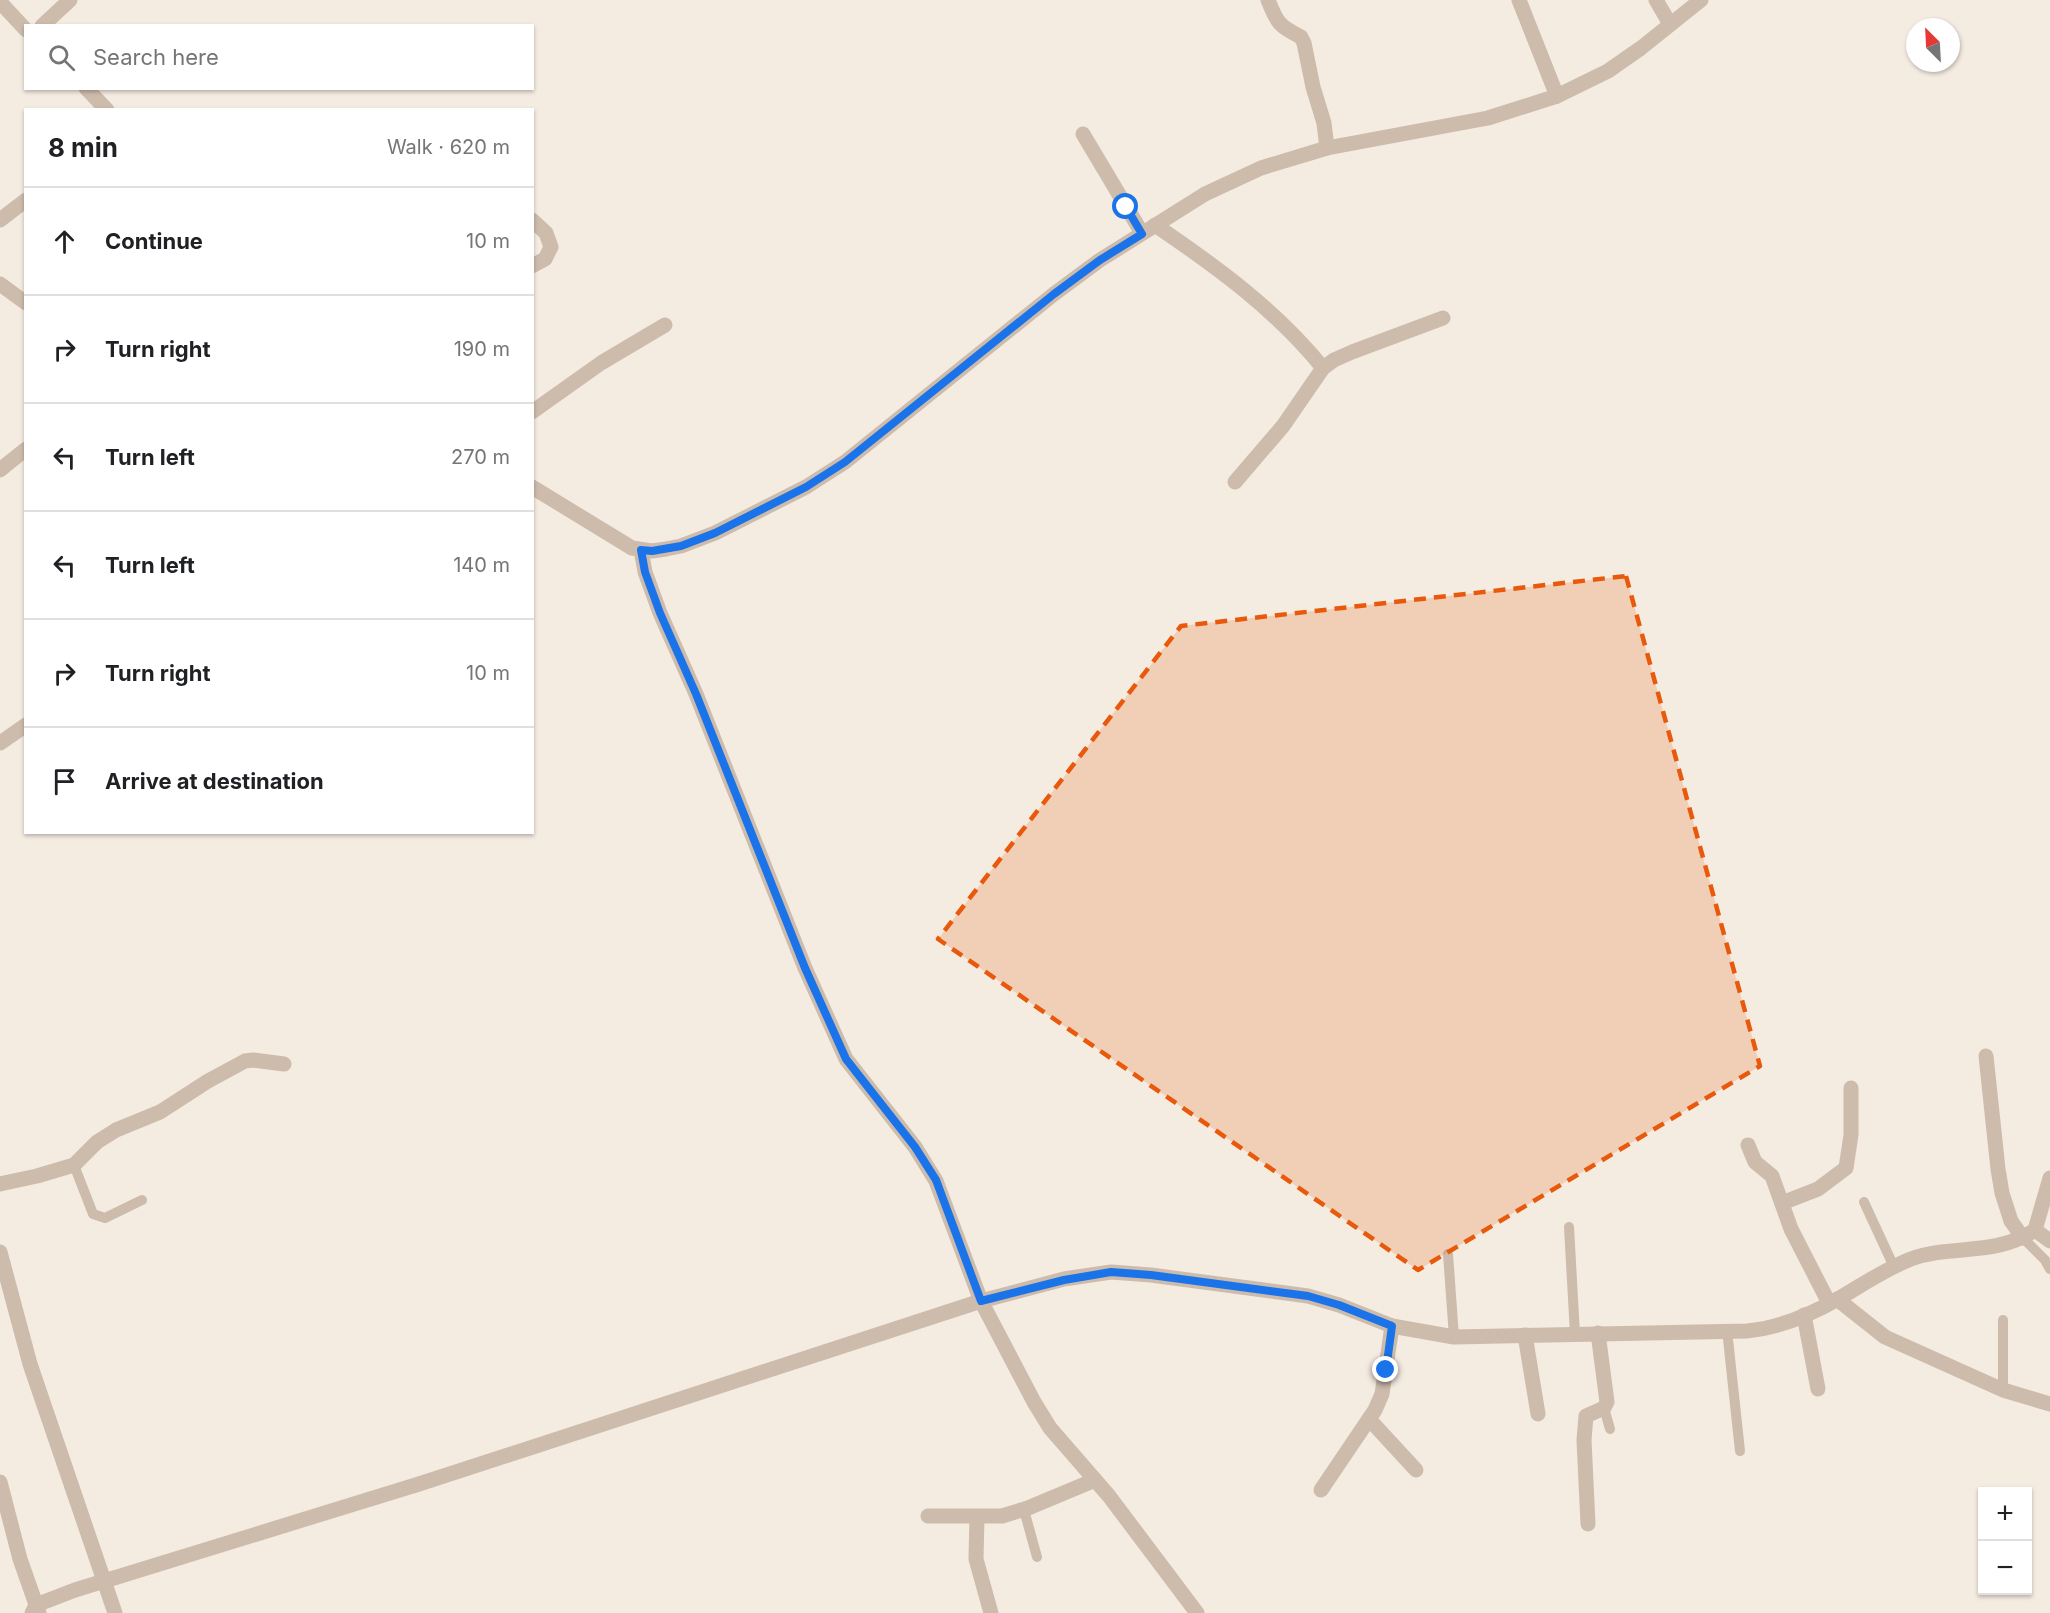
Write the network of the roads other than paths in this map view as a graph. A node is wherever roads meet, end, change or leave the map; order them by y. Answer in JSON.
{"nodes":[{"id":1,"x":70,"y":0,"type":"edge"},
{"id":2,"x":1268,"y":0,"type":"edge"},
{"id":3,"x":1519,"y":0,"type":"edge"},
{"id":4,"x":1656,"y":0,"type":"edge"},
{"id":5,"x":1701,"y":0,"type":"edge"},
{"id":6,"x":0,"y":2,"type":"edge"},
{"id":7,"x":44,"y":24,"type":"edge"},
{"id":8,"x":1670,"y":24,"type":"junction"},
{"id":9,"x":24,"y":28,"type":"edge"},
{"id":10,"x":88,"y":90,"type":"edge"},
{"id":11,"x":1557,"y":96,"type":"junction"},
{"id":12,"x":105,"y":108,"type":"edge"},
{"id":13,"x":1083,"y":134,"type":"dead end"},
{"id":14,"x":1328,"y":148,"type":"junction"},
{"id":15,"x":24,"y":202,"type":"edge"},
{"id":16,"x":0,"y":220,"type":"edge"},
{"id":17,"x":534,"y":222,"type":"edge"},
{"id":18,"x":1149,"y":229,"type":"junction"},
{"id":19,"x":534,"y":265,"type":"edge"},
{"id":20,"x":0,"y":284,"type":"edge"},
{"id":21,"x":24,"y":302,"type":"edge"},
{"id":22,"x":1443,"y":318,"type":"dead end"},
{"id":23,"x":665,"y":325,"type":"dead end"},
{"id":24,"x":1323,"y":368,"type":"junction"},
{"id":25,"x":534,"y":411,"type":"edge"},
{"id":26,"x":24,"y":451,"type":"edge"},
{"id":27,"x":0,"y":470,"type":"edge"},
{"id":28,"x":1235,"y":482,"type":"dead end"},
{"id":29,"x":534,"y":488,"type":"edge"},
{"id":30,"x":641,"y":550,"type":"junction"},
{"id":31,"x":24,"y":726,"type":"edge"},
{"id":32,"x":0,"y":743,"type":"edge"},
{"id":33,"x":1986,"y":1056,"type":"dead end"},
{"id":34,"x":284,"y":1064,"type":"dead end"},
{"id":35,"x":1851,"y":1088,"type":"dead end"},
{"id":36,"x":1748,"y":1145,"type":"dead end"},
{"id":37,"x":74,"y":1165,"type":"junction"},
{"id":38,"x":2050,"y":1178,"type":"edge"},
{"id":39,"x":0,"y":1184,"type":"edge"},
{"id":40,"x":142,"y":1200,"type":"dead end"},
{"id":41,"x":1864,"y":1202,"type":"dead end"},
{"id":42,"x":1782,"y":1203,"type":"junction"},
{"id":43,"x":1569,"y":1227,"type":"dead end"},
{"id":44,"x":2029,"y":1234,"type":"junction"},
{"id":45,"x":2050,"y":1241,"type":"edge"},
{"id":46,"x":0,"y":1251,"type":"edge"},
{"id":47,"x":1448,"y":1254,"type":"dead end"},
{"id":48,"x":1894,"y":1267,"type":"junction"},
{"id":49,"x":2050,"y":1269,"type":"edge"},
{"id":50,"x":981,"y":1301,"type":"junction"},
{"id":51,"x":1833,"y":1301,"type":"junction"},
{"id":52,"x":1804,"y":1315,"type":"junction"},
{"id":53,"x":2003,"y":1320,"type":"dead end"},
{"id":54,"x":1392,"y":1326,"type":"junction"},
{"id":55,"x":1727,"y":1330,"type":"junction"},
{"id":56,"x":1598,"y":1333,"type":"junction"},
{"id":57,"x":1575,"y":1334,"type":"junction"},
{"id":58,"x":1525,"y":1335,"type":"junction"},
{"id":59,"x":1454,"y":1337,"type":"junction"},
{"id":60,"x":1818,"y":1389,"type":"dead end"},
{"id":61,"x":2003,"y":1390,"type":"junction"},
{"id":62,"x":2050,"y":1404,"type":"edge"},
{"id":63,"x":1604,"y":1408,"type":"junction"},
{"id":64,"x":1538,"y":1414,"type":"dead end"},
{"id":65,"x":1369,"y":1419,"type":"junction"},
{"id":66,"x":1610,"y":1429,"type":"dead end"},
{"id":67,"x":1740,"y":1451,"type":"dead end"},
{"id":68,"x":1416,"y":1470,"type":"dead end"},
{"id":69,"x":1095,"y":1480,"type":"junction"},
{"id":70,"x":0,"y":1482,"type":"edge"},
{"id":71,"x":1321,"y":1490,"type":"dead end"},
{"id":72,"x":1023,"y":1510,"type":"junction"},
{"id":73,"x":928,"y":1516,"type":"dead end"},
{"id":74,"x":977,"y":1517,"type":"junction"},
{"id":75,"x":1588,"y":1524,"type":"dead end"},
{"id":76,"x":1037,"y":1557,"type":"dead end"},
{"id":77,"x":104,"y":1581,"type":"junction"},
{"id":78,"x":39,"y":1608,"type":"edge"},
{"id":79,"x":115,"y":1613,"type":"edge"},
{"id":80,"x":991,"y":1613,"type":"edge"},
{"id":81,"x":1197,"y":1613,"type":"edge"}],
"edges":[{"from":1,"to":7,"type":"street"},
{"from":2,"to":14,"type":"street"},
{"from":3,"to":11,"type":"street"},
{"from":4,"to":8,"type":"street"},
{"from":5,"to":8,"type":"street"},
{"from":6,"to":9,"type":"street"},
{"from":8,"to":11,"type":"street"},
{"from":10,"to":12,"type":"street"},
{"from":11,"to":14,"type":"street"},
{"from":13,"to":18,"type":"street"},
{"from":14,"to":18,"type":"street"},
{"from":15,"to":16,"type":"street"},
{"from":17,"to":19,"type":"street"},
{"from":18,"to":24,"type":"street"},
{"from":18,"to":30,"type":"street"},
{"from":20,"to":21,"type":"street"},
{"from":22,"to":24,"type":"street"},
{"from":23,"to":25,"type":"street"},
{"from":24,"to":28,"type":"street"},
{"from":26,"to":27,"type":"street"},
{"from":29,"to":30,"type":"street"},
{"from":30,"to":50,"type":"street"},
{"from":31,"to":32,"type":"street"},
{"from":33,"to":44,"type":"street"},
{"from":34,"to":37,"type":"street"},
{"from":35,"to":42,"type":"street"},
{"from":36,"to":42,"type":"street"},
{"from":37,"to":39,"type":"street"},
{"from":37,"to":40,"type":"lane"},
{"from":38,"to":44,"type":"street"},
{"from":41,"to":48,"type":"lane"},
{"from":42,"to":51,"type":"street"},
{"from":43,"to":57,"type":"lane"},
{"from":44,"to":45,"type":"street"},
{"from":44,"to":48,"type":"street"},
{"from":44,"to":49,"type":"lane"},
{"from":46,"to":77,"type":"street"},
{"from":47,"to":59,"type":"lane"},
{"from":48,"to":51,"type":"street"},
{"from":50,"to":54,"type":"street"},
{"from":50,"to":69,"type":"street"},
{"from":50,"to":77,"type":"street"},
{"from":51,"to":52,"type":"street"},
{"from":51,"to":61,"type":"street"},
{"from":52,"to":55,"type":"street"},
{"from":52,"to":60,"type":"street"},
{"from":53,"to":61,"type":"lane"},
{"from":54,"to":59,"type":"street"},
{"from":54,"to":65,"type":"street"},
{"from":55,"to":56,"type":"street"},
{"from":55,"to":67,"type":"lane"},
{"from":56,"to":57,"type":"street"},
{"from":56,"to":63,"type":"street"},
{"from":57,"to":58,"type":"street"},
{"from":58,"to":59,"type":"street"},
{"from":58,"to":64,"type":"street"},
{"from":61,"to":62,"type":"street"},
{"from":63,"to":66,"type":"lane"},
{"from":63,"to":75,"type":"street"},
{"from":65,"to":68,"type":"street"},
{"from":65,"to":71,"type":"street"},
{"from":69,"to":72,"type":"street"},
{"from":69,"to":81,"type":"street"},
{"from":70,"to":78,"type":"street"},
{"from":72,"to":74,"type":"street"},
{"from":72,"to":76,"type":"lane"},
{"from":73,"to":74,"type":"street"},
{"from":74,"to":80,"type":"street"},
{"from":77,"to":78,"type":"street"},
{"from":77,"to":79,"type":"street"}]}
